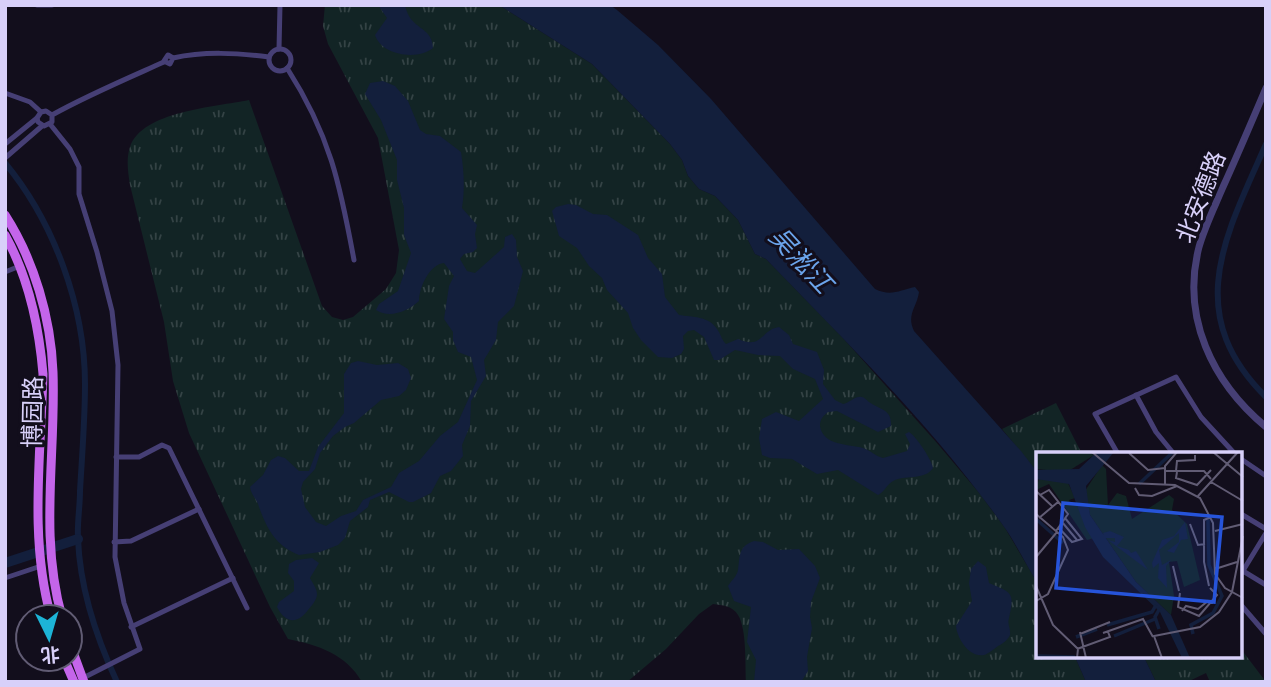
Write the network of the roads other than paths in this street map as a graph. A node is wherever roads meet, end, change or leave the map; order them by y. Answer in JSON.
{"nodes":[{"id":1,"x":37,"y":5,"type":"edge"},
{"id":2,"x":52,"y":5,"type":"edge"},
{"id":3,"x":280,"y":5,"type":"edge"},
{"id":4,"x":279,"y":49,"type":"junction"},
{"id":5,"x":269,"y":57,"type":"junction"},
{"id":6,"x":287,"y":68,"type":"junction"},
{"id":7,"x":1266,"y":88,"type":"edge"},
{"id":8,"x":5,"y":93,"type":"edge"},
{"id":9,"x":39,"y":115,"type":"junction"},
{"id":10,"x":52,"y":115,"type":"junction"},
{"id":11,"x":50,"y":124,"type":"junction"},
{"id":12,"x":42,"y":125,"type":"junction"},
{"id":13,"x":7,"y":142,"type":"edge"},
{"id":14,"x":5,"y":158,"type":"edge"},
{"id":15,"x":5,"y":215,"type":"edge"},
{"id":16,"x":5,"y":236,"type":"edge"},
{"id":17,"x":354,"y":260,"type":"dead end"},
{"id":18,"x":20,"y":266,"type":"junction"},
{"id":19,"x":5,"y":272,"type":"edge"},
{"id":20,"x":1136,"y":395,"type":"junction"},
{"id":21,"x":1266,"y":427,"type":"edge"},
{"id":22,"x":1117,"y":452,"type":"edge"},
{"id":23,"x":1172,"y":452,"type":"edge"},
{"id":24,"x":1234,"y":452,"type":"edge"},
{"id":25,"x":116,"y":457,"type":"junction"},
{"id":26,"x":1243,"y":460,"type":"edge"},
{"id":27,"x":1266,"y":477,"type":"edge"},
{"id":28,"x":199,"y":509,"type":"junction"},
{"id":29,"x":1243,"y":515,"type":"edge"},
{"id":30,"x":43,"y":530,"type":"junction"},
{"id":31,"x":1266,"y":532,"type":"edge"},
{"id":32,"x":114,"y":542,"type":"junction"},
{"id":33,"x":45,"y":564,"type":"junction"},
{"id":34,"x":1243,"y":568,"type":"edge"},
{"id":35,"x":1243,"y":571,"type":"edge"},
{"id":36,"x":5,"y":578,"type":"edge"},
{"id":37,"x":233,"y":578,"type":"junction"},
{"id":38,"x":1266,"y":585,"type":"edge"},
{"id":39,"x":49,"y":603,"type":"edge"},
{"id":40,"x":58,"y":603,"type":"edge"},
{"id":41,"x":247,"y":608,"type":"dead end"},
{"id":42,"x":1243,"y":608,"type":"edge"},
{"id":43,"x":131,"y":627,"type":"junction"},
{"id":44,"x":1266,"y":634,"type":"edge"},
{"id":45,"x":80,"y":680,"type":"edge"}],
"edges":[{"from":1,"to":2,"type":"street"},
{"from":3,"to":4,"type":"street"},
{"from":4,"to":5,"type":"street"},
{"from":4,"to":6,"type":"street"},
{"from":5,"to":6,"type":"street"},
{"from":5,"to":10,"type":"street"},
{"from":6,"to":17,"type":"street"},
{"from":7,"to":21,"type":"street","name":"北安德路"},
{"from":8,"to":9,"type":"street"},
{"from":9,"to":10,"type":"street"},
{"from":9,"to":12,"type":"street"},
{"from":9,"to":13,"type":"street"},
{"from":10,"to":11,"type":"street"},
{"from":11,"to":12,"type":"street"},
{"from":11,"to":25,"type":"street"},
{"from":12,"to":14,"type":"street"},
{"from":15,"to":30,"type":"main road","name":"博园路"},
{"from":16,"to":18,"type":"main road","name":"博园路"},
{"from":18,"to":19,"type":"street"},
{"from":18,"to":30,"type":"main road","name":"博园路"},
{"from":20,"to":22,"type":"street"},
{"from":20,"to":23,"type":"street"},
{"from":20,"to":24,"type":"street"},
{"from":25,"to":28,"type":"street"},
{"from":25,"to":32,"type":"street"},
{"from":26,"to":27,"type":"street"},
{"from":28,"to":32,"type":"street"},
{"from":28,"to":37,"type":"street"},
{"from":29,"to":31,"type":"street"},
{"from":30,"to":33,"type":"main road","name":"博园路"},
{"from":31,"to":34,"type":"street"},
{"from":32,"to":43,"type":"street"},
{"from":33,"to":36,"type":"street"},
{"from":33,"to":39,"type":"main road","name":"博园路"},
{"from":33,"to":40,"type":"main road","name":"博园路"},
{"from":35,"to":38,"type":"street"},
{"from":37,"to":41,"type":"street"},
{"from":37,"to":43,"type":"street"},
{"from":42,"to":44,"type":"street"},
{"from":43,"to":45,"type":"street"}]}
